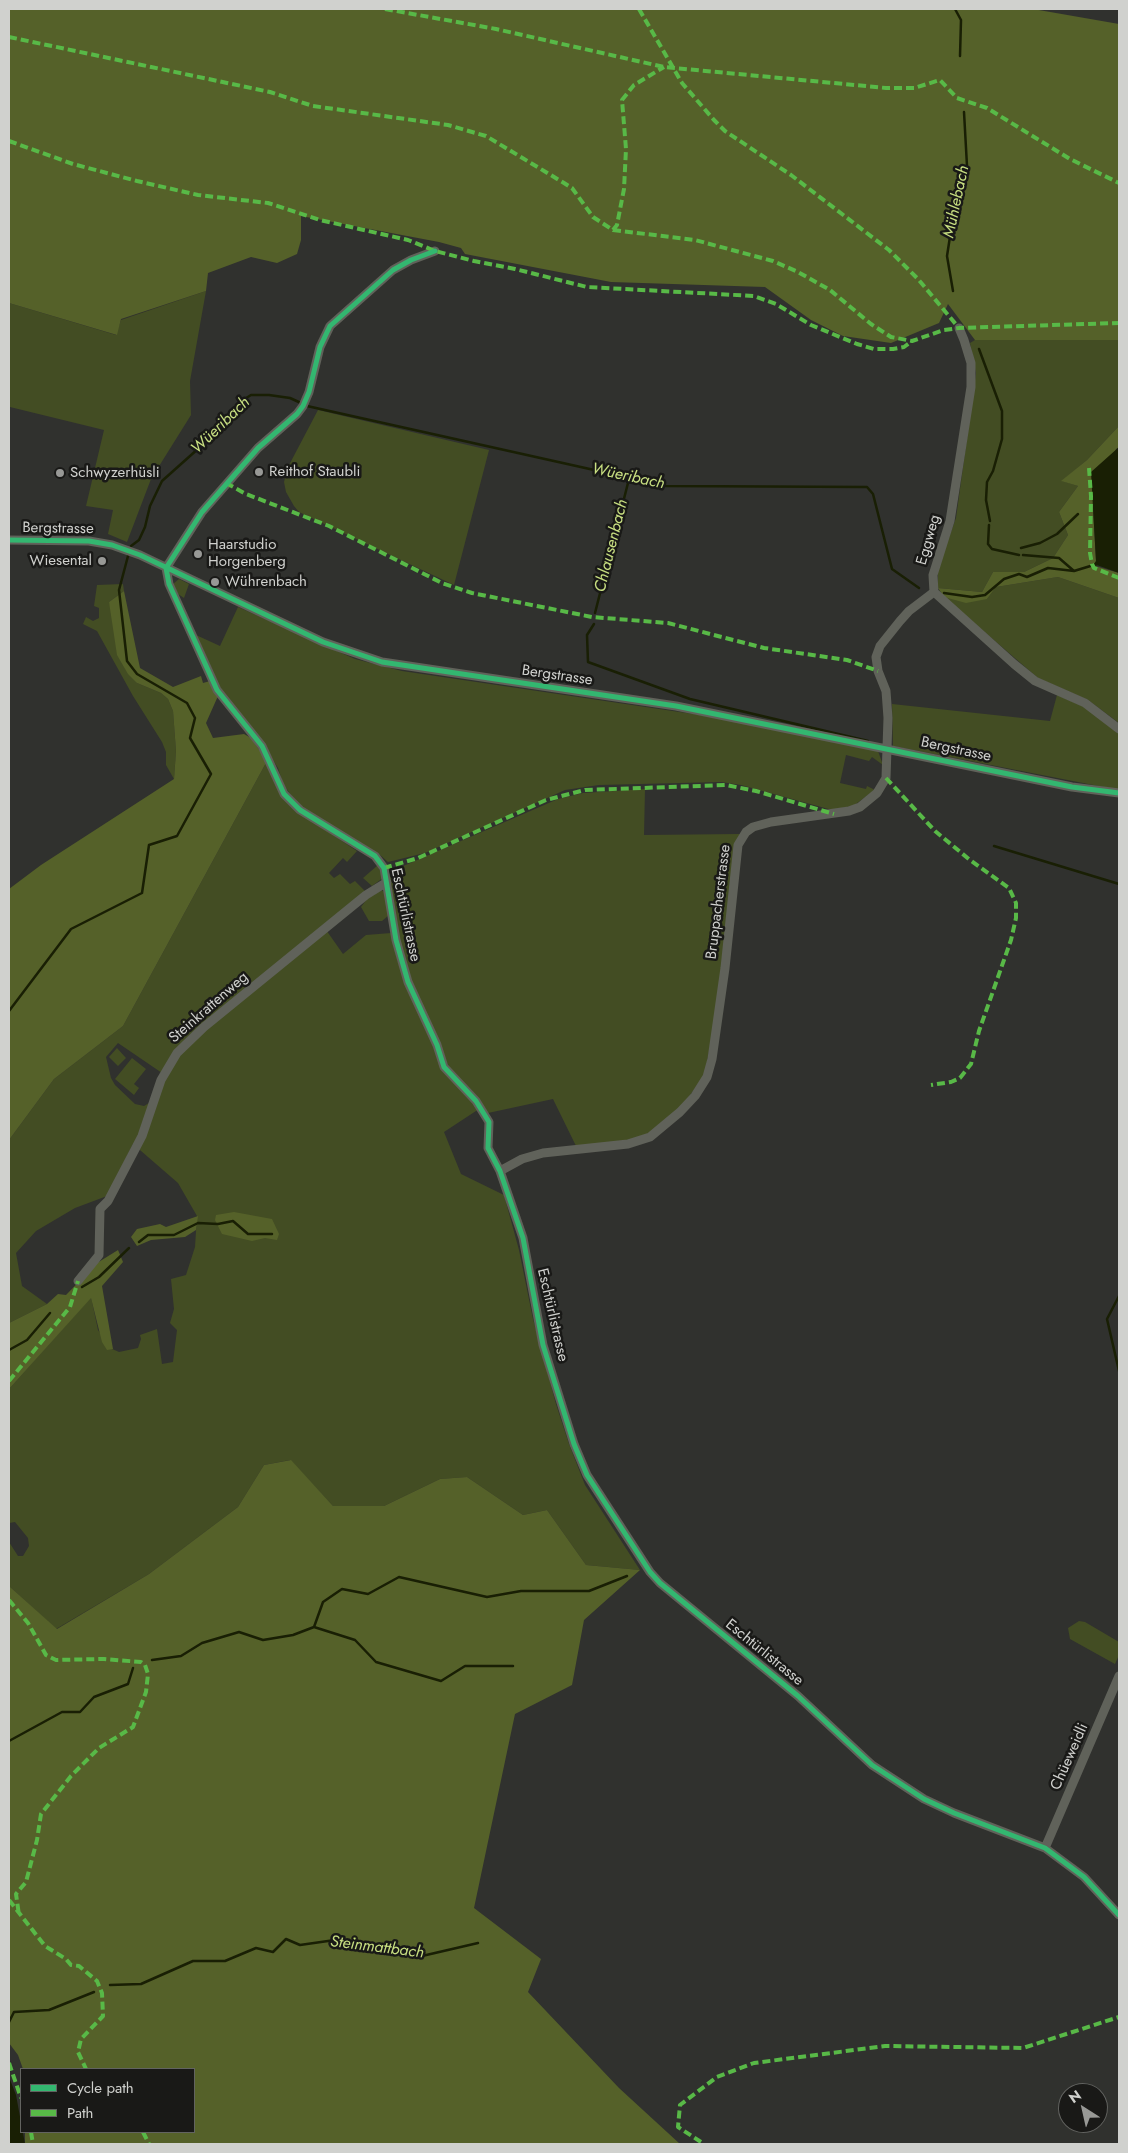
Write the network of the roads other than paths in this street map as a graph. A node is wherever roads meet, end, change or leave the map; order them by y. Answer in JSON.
{"nodes":[{"id":1,"x":435,"y":251,"type":"dead end"},
{"id":2,"x":958,"y":328,"type":"dead end"},
{"id":3,"x":9,"y":540,"type":"edge"},
{"id":4,"x":166,"y":568,"type":"junction"},
{"id":5,"x":934,"y":592,"type":"junction"},
{"id":6,"x":1119,"y":729,"type":"edge"},
{"id":7,"x":887,"y":748,"type":"junction"},
{"id":8,"x":1119,"y":793,"type":"edge"},
{"id":9,"x":387,"y":882,"type":"junction"},
{"id":10,"x":500,"y":1171,"type":"junction"},
{"id":11,"x":78,"y":1281,"type":"dead end"},
{"id":12,"x":1119,"y":1676,"type":"edge"},
{"id":13,"x":1045,"y":1848,"type":"junction"},
{"id":14,"x":1119,"y":1915,"type":"edge"}],
"edges":[{"from":1,"to":4,"type":"street"},
{"from":2,"to":5,"type":"street","name":"Eggweg"},
{"from":3,"to":4,"type":"street","name":"Bergstrasse"},
{"from":4,"to":7,"type":"street","name":"Bergstrasse"},
{"from":4,"to":9,"type":"street","name":"Eschtürlistrasse"},
{"from":5,"to":6,"type":"street"},
{"from":5,"to":7,"type":"street","name":"Bruppacherstrasse"},
{"from":7,"to":8,"type":"street","name":"Bergstrasse"},
{"from":7,"to":10,"type":"street","name":"Bruppacherstrasse"},
{"from":9,"to":10,"type":"street","name":"Eschtürlistrasse"},
{"from":9,"to":11,"type":"street","name":"Steinkrattenweg"},
{"from":10,"to":13,"type":"street","name":"Eschtürlistrasse"},
{"from":12,"to":13,"type":"street","name":"Chüeweidli"},
{"from":13,"to":14,"type":"street","name":"Eschtürlistrasse"}]}
